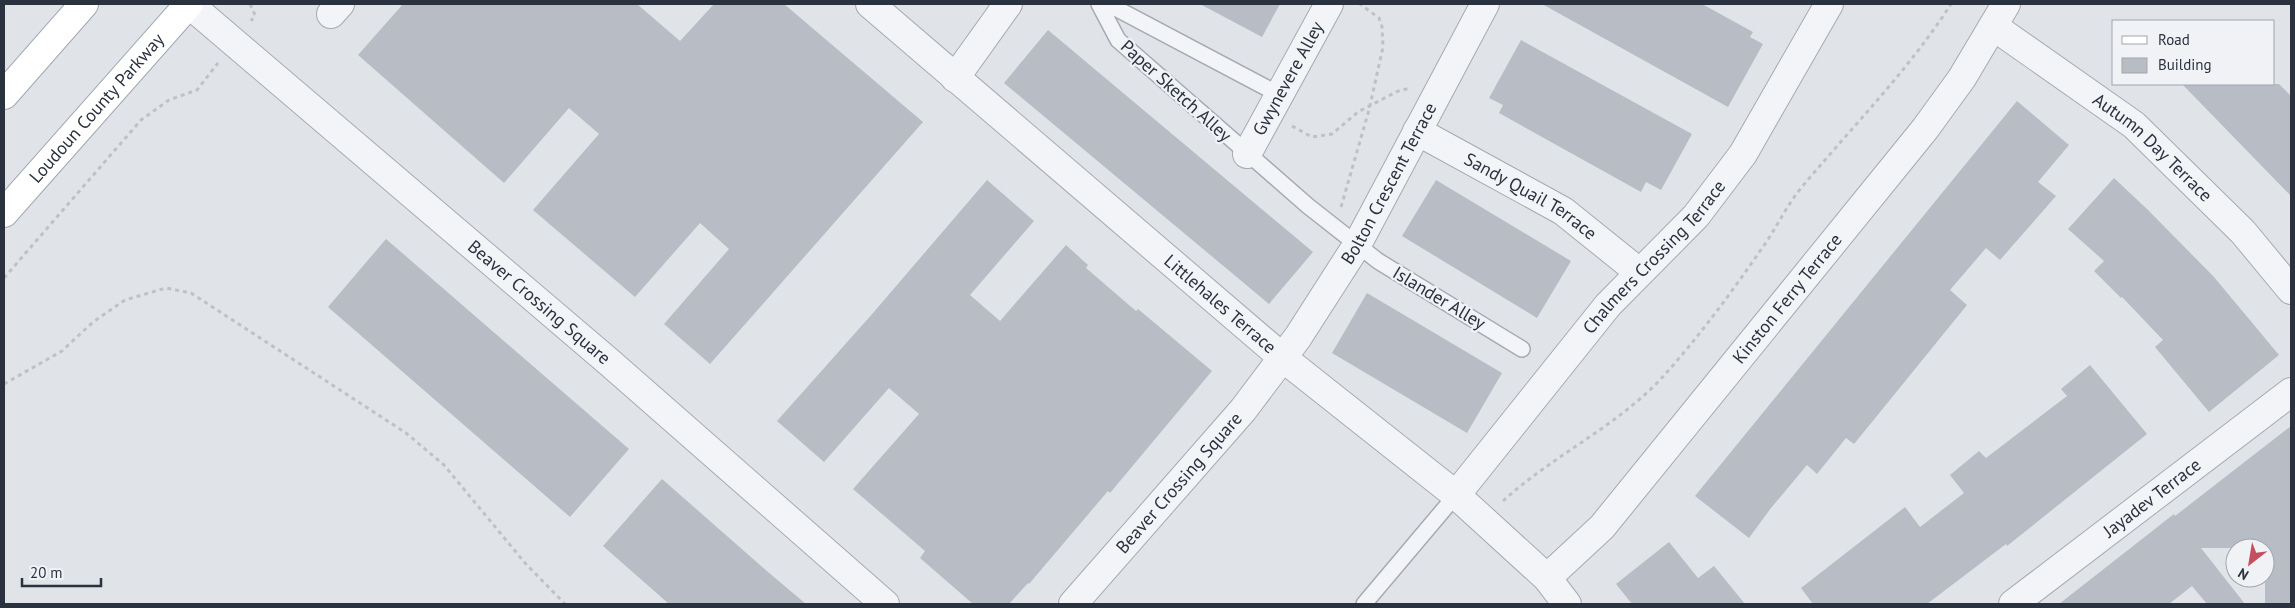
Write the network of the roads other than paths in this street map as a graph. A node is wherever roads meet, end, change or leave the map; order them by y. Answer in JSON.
{"nodes":[{"id":1,"x":84,"y":4,"type":"edge"},
{"id":2,"x":189,"y":4,"type":"edge"},
{"id":3,"x":870,"y":4,"type":"edge"},
{"id":4,"x":1008,"y":4,"type":"edge"},
{"id":5,"x":1099,"y":4,"type":"edge"},
{"id":6,"x":1108,"y":4,"type":"edge"},
{"id":7,"x":1329,"y":4,"type":"edge"},
{"id":8,"x":1485,"y":4,"type":"edge"},
{"id":9,"x":1822,"y":6,"type":"edge"},
{"id":10,"x":2000,"y":15,"type":"edge"},
{"id":11,"x":955,"y":78,"type":"junction"},
{"id":12,"x":1280,"y":95,"type":"junction"},
{"id":13,"x":4,"y":96,"type":"edge"},
{"id":14,"x":1417,"y":131,"type":"junction"},
{"id":15,"x":1247,"y":154,"type":"junction"},
{"id":16,"x":4,"y":213,"type":"edge"},
{"id":17,"x":1358,"y":245,"type":"junction"},
{"id":18,"x":1639,"y":272,"type":"junction"},
{"id":19,"x":2291,"y":290,"type":"edge"},
{"id":20,"x":1522,"y":349,"type":"dead end"},
{"id":21,"x":1283,"y":358,"type":"junction"},
{"id":22,"x":2291,"y":392,"type":"edge"},
{"id":23,"x":1456,"y":495,"type":"junction"},
{"id":24,"x":1547,"y":578,"type":"junction"},
{"id":25,"x":885,"y":604,"type":"edge"},
{"id":26,"x":1073,"y":604,"type":"edge"},
{"id":27,"x":1364,"y":604,"type":"edge"},
{"id":28,"x":1567,"y":604,"type":"edge"},
{"id":29,"x":2014,"y":604,"type":"edge"}],
"edges":[{"from":1,"to":13,"type":"main road"},
{"from":2,"to":16,"type":"main road","name":"Loudoun County Parkway"},
{"from":2,"to":25,"type":"street","name":"Beaver Crossing Square"},
{"from":3,"to":11,"type":"street","name":"Littlehales Terrace"},
{"from":4,"to":11,"type":"street"},
{"from":5,"to":15,"type":"lane","name":"Paper Sketch Alley"},
{"from":6,"to":12,"type":"lane"},
{"from":7,"to":12,"type":"street","name":"Gwynevere Alley"},
{"from":8,"to":14,"type":"street","name":"Bolton Crescent Terrace"},
{"from":9,"to":18,"type":"street","name":"Chalmers Crossing Terrace"},
{"from":10,"to":19,"type":"street","name":"Autumn Day Terrace"},
{"from":10,"to":24,"type":"street","name":"Kinston Ferry Terrace"},
{"from":11,"to":21,"type":"street","name":"Littlehales Terrace"},
{"from":12,"to":15,"type":"street","name":"Gwynevere Alley"},
{"from":14,"to":17,"type":"street","name":"Bolton Crescent Terrace"},
{"from":14,"to":18,"type":"street","name":"Sandy Quail Terrace"},
{"from":15,"to":17,"type":"lane","name":"Paper Sketch Alley"},
{"from":17,"to":20,"type":"lane","name":"Islander Alley"},
{"from":17,"to":21,"type":"street","name":"Bolton Crescent Terrace"},
{"from":18,"to":23,"type":"street","name":"Chalmers Crossing Terrace"},
{"from":21,"to":23,"type":"street","name":"Littlehales Terrace"},
{"from":21,"to":26,"type":"street","name":"Beaver Crossing Square"},
{"from":22,"to":29,"type":"street","name":"Jayadev Terrace"},
{"from":23,"to":24,"type":"street","name":"Littlehales Terrace"},
{"from":23,"to":27,"type":"lane"},
{"from":24,"to":28,"type":"street","name":"Littlehales Terrace"}]}
